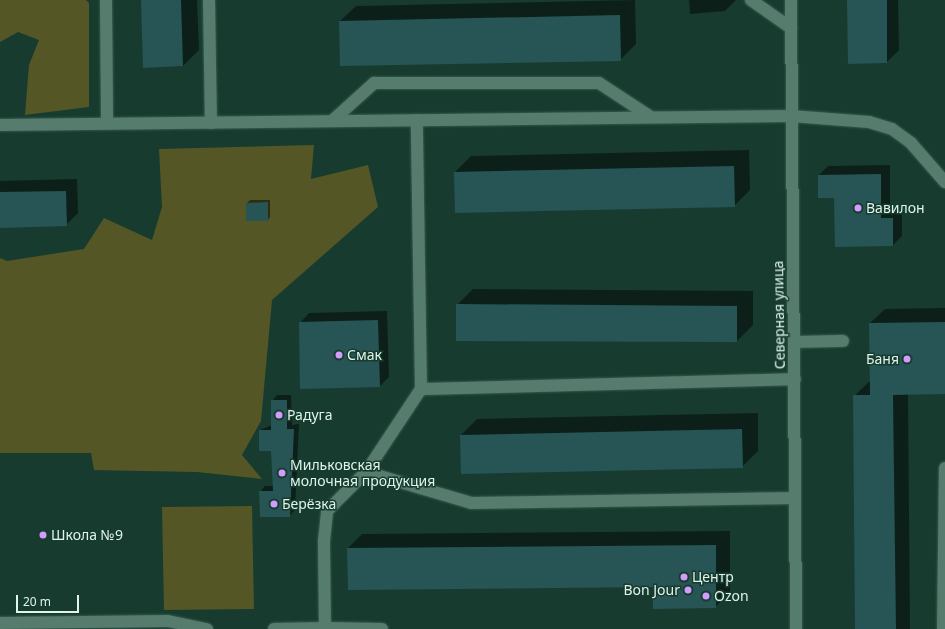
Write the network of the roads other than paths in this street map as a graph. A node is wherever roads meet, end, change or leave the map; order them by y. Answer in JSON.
{"nodes":[{"id":1,"x":106,"y":0,"type":"edge"},
{"id":2,"x":209,"y":0,"type":"edge"},
{"id":3,"x":750,"y":0,"type":"edge"},
{"id":4,"x":791,"y":0,"type":"edge"},
{"id":5,"x":791,"y":28,"type":"junction"},
{"id":6,"x":791,"y":116,"type":"junction"},
{"id":7,"x":651,"y":118,"type":"junction"},
{"id":8,"x":417,"y":120,"type":"junction"},
{"id":9,"x":332,"y":121,"type":"junction"},
{"id":10,"x":107,"y":122,"type":"junction"},
{"id":11,"x":211,"y":123,"type":"junction"},
{"id":12,"x":0,"y":125,"type":"edge"},
{"id":13,"x":945,"y":182,"type":"edge"},
{"id":14,"x":843,"y":341,"type":"dead end"},
{"id":15,"x":794,"y":342,"type":"junction"},
{"id":16,"x":795,"y":379,"type":"junction"},
{"id":17,"x":421,"y":389,"type":"junction"},
{"id":18,"x":945,"y":468,"type":"edge"},
{"id":19,"x":366,"y":472,"type":"junction"},
{"id":20,"x":795,"y":498,"type":"junction"},
{"id":21,"x":0,"y":623,"type":"edge"},
{"id":22,"x":325,"y":628,"type":"junction"},
{"id":23,"x":207,"y":629,"type":"edge"},
{"id":24,"x":274,"y":629,"type":"edge"},
{"id":25,"x":382,"y":629,"type":"edge"},
{"id":26,"x":796,"y":629,"type":"edge"},
{"id":27,"x":943,"y":629,"type":"edge"}],
"edges":[{"from":1,"to":10,"type":"street"},
{"from":2,"to":11,"type":"street"},
{"from":3,"to":5,"type":"street"},
{"from":4,"to":5,"type":"street","name":"Северная улица"},
{"from":5,"to":6,"type":"street","name":"Северная улица"},
{"from":6,"to":7,"type":"street"},
{"from":6,"to":13,"type":"street"},
{"from":6,"to":15,"type":"street","name":"Северная улица"},
{"from":7,"to":8,"type":"street"},
{"from":7,"to":9,"type":"street"},
{"from":8,"to":9,"type":"street"},
{"from":8,"to":17,"type":"street"},
{"from":9,"to":11,"type":"street"},
{"from":10,"to":11,"type":"street"},
{"from":10,"to":12,"type":"street"},
{"from":14,"to":15,"type":"street"},
{"from":15,"to":16,"type":"street","name":"Северная улица"},
{"from":16,"to":17,"type":"street"},
{"from":16,"to":20,"type":"street","name":"Северная улица"},
{"from":17,"to":19,"type":"street"},
{"from":18,"to":27,"type":"street"},
{"from":19,"to":20,"type":"street"},
{"from":19,"to":22,"type":"street"},
{"from":20,"to":26,"type":"street","name":"Северная улица"},
{"from":21,"to":23,"type":"street"},
{"from":22,"to":24,"type":"street"},
{"from":22,"to":25,"type":"street"}]}
